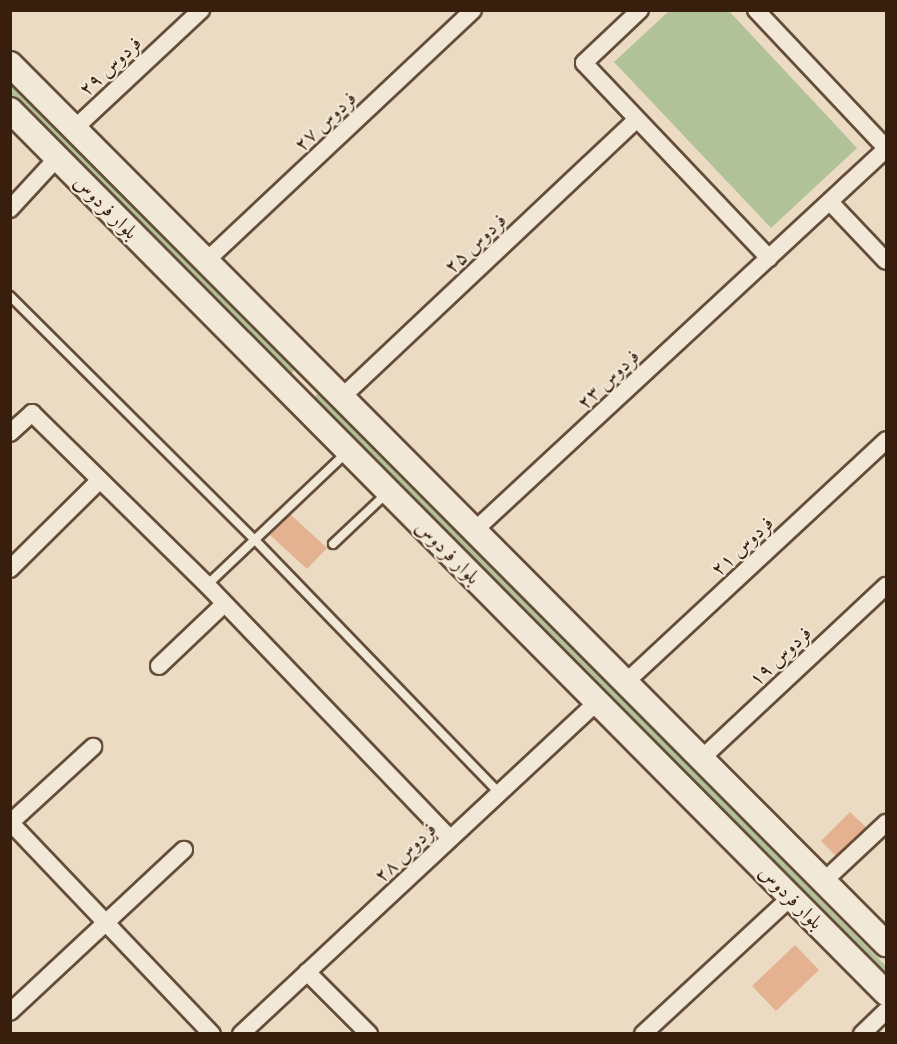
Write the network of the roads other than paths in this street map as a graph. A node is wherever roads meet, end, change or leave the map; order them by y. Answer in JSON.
{"nodes":[{"id":1,"x":201,"y":10,"type":"edge"},
{"id":2,"x":473,"y":10,"type":"edge"},
{"id":3,"x":640,"y":10,"type":"edge"},
{"id":4,"x":756,"y":10,"type":"edge"},
{"id":5,"x":10,"y":64,"type":"edge"},
{"id":6,"x":10,"y":110,"type":"edge"},
{"id":7,"x":637,"y":119,"type":"junction"},
{"id":8,"x":74,"y":129,"type":"junction"},
{"id":9,"x":886,"y":148,"type":"edge"},
{"id":10,"x":58,"y":157,"type":"junction"},
{"id":11,"x":830,"y":202,"type":"junction"},
{"id":12,"x":10,"y":209,"type":"edge"},
{"id":13,"x":769,"y":258,"type":"junction"},
{"id":14,"x":207,"y":261,"type":"junction"},
{"id":15,"x":886,"y":261,"type":"edge"},
{"id":16,"x":10,"y":296,"type":"edge"},
{"id":17,"x":319,"y":374,"type":"junction"},
{"id":18,"x":295,"y":397,"type":"junction"},
{"id":19,"x":342,"y":397,"type":"junction"},
{"id":20,"x":10,"y":433,"type":"edge"},
{"id":21,"x":886,"y":440,"type":"edge"},
{"id":22,"x":348,"y":451,"type":"junction"},
{"id":23,"x":98,"y":482,"type":"junction"},
{"id":24,"x":389,"y":492,"type":"junction"},
{"id":25,"x":475,"y":530,"type":"junction"},
{"id":26,"x":255,"y":540,"type":"junction"},
{"id":27,"x":333,"y":544,"type":"dead end"},
{"id":28,"x":10,"y":569,"type":"edge"},
{"id":29,"x":207,"y":585,"type":"junction"},
{"id":30,"x":886,"y":586,"type":"edge"},
{"id":31,"x":225,"y":604,"type":"junction"},
{"id":32,"x":159,"y":666,"type":"dead end"},
{"id":33,"x":626,"y":682,"type":"junction"},
{"id":34,"x":597,"y":702,"type":"junction"},
{"id":35,"x":93,"y":747,"type":"dead end"},
{"id":36,"x":702,"y":758,"type":"junction"},
{"id":37,"x":500,"y":792,"type":"junction"},
{"id":38,"x":11,"y":823,"type":"edge"},
{"id":39,"x":886,"y":823,"type":"edge"},
{"id":40,"x":450,"y":838,"type":"junction"},
{"id":41,"x":184,"y":850,"type":"dead end"},
{"id":42,"x":824,"y":881,"type":"junction"},
{"id":43,"x":791,"y":897,"type":"junction"},
{"id":44,"x":105,"y":921,"type":"junction"},
{"id":45,"x":886,"y":944,"type":"edge"},
{"id":46,"x":307,"y":972,"type":"junction"},
{"id":47,"x":886,"y":993,"type":"edge"},
{"id":48,"x":886,"y":1011,"type":"edge"},
{"id":49,"x":10,"y":1012,"type":"edge"},
{"id":50,"x":212,"y":1034,"type":"edge"},
{"id":51,"x":241,"y":1034,"type":"edge"},
{"id":52,"x":369,"y":1034,"type":"edge"},
{"id":53,"x":643,"y":1034,"type":"edge"},
{"id":54,"x":862,"y":1034,"type":"edge"}],
"edges":[{"from":1,"to":8,"type":"street","name":"فردوس ۲۹"},
{"from":2,"to":14,"type":"street","name":"فردوس ۲۷"},
{"from":3,"to":7,"type":"street"},
{"from":4,"to":9,"type":"street"},
{"from":5,"to":8,"type":"main road","name":"بلوار فردوس"},
{"from":6,"to":10,"type":"main road","name":"بلوار فردوس"},
{"from":7,"to":13,"type":"street"},
{"from":7,"to":19,"type":"street","name":"فردوس ۲۵"},
{"from":8,"to":14,"type":"main road","name":"بلوار فردوس"},
{"from":9,"to":11,"type":"street","name":"فردوس ۲۳"},
{"from":10,"to":12,"type":"street"},
{"from":10,"to":18,"type":"main road","name":"بلوار فردوس"},
{"from":11,"to":13,"type":"street","name":"فردوس ۲۳"},
{"from":11,"to":15,"type":"street"},
{"from":13,"to":25,"type":"street","name":"فردوس ۲۳"},
{"from":14,"to":17,"type":"main road","name":"بلوار فردوس"},
{"from":16,"to":26,"type":"lane"},
{"from":17,"to":18,"type":"main road"},
{"from":17,"to":19,"type":"main road","name":"بلوار فردوس"},
{"from":18,"to":22,"type":"main road","name":"بلوار فردوس"},
{"from":19,"to":25,"type":"main road","name":"بلوار فردوس"},
{"from":20,"to":23,"type":"street"},
{"from":21,"to":33,"type":"street","name":"فردوس ۲۱"},
{"from":22,"to":24,"type":"main road","name":"بلوار فردوس"},
{"from":22,"to":26,"type":"lane"},
{"from":23,"to":28,"type":"street"},
{"from":23,"to":29,"type":"street"},
{"from":24,"to":27,"type":"lane"},
{"from":24,"to":34,"type":"main road","name":"بلوار فردوس"},
{"from":25,"to":33,"type":"main road","name":"بلوار فردوس"},
{"from":26,"to":29,"type":"lane"},
{"from":26,"to":37,"type":"lane"},
{"from":29,"to":31,"type":"street"},
{"from":30,"to":36,"type":"street","name":"فردوس ۱۹"},
{"from":31,"to":32,"type":"street"},
{"from":31,"to":40,"type":"street"},
{"from":33,"to":36,"type":"main road","name":"بلوار فردوس"},
{"from":34,"to":37,"type":"street","name":"فردوس ۲۸"},
{"from":34,"to":43,"type":"main road","name":"بلوار فردوس"},
{"from":35,"to":38,"type":"street"},
{"from":36,"to":42,"type":"main road","name":"بلوار فردوس"},
{"from":37,"to":40,"type":"street","name":"فردوس ۲۸"},
{"from":38,"to":44,"type":"street"},
{"from":39,"to":42,"type":"street"},
{"from":40,"to":46,"type":"street","name":"فردوس ۲۸"},
{"from":41,"to":44,"type":"street"},
{"from":42,"to":45,"type":"main road","name":"بلوار فردوس"},
{"from":43,"to":47,"type":"main road","name":"بلوار فردوس"},
{"from":43,"to":53,"type":"street"},
{"from":44,"to":49,"type":"street"},
{"from":44,"to":50,"type":"street"},
{"from":46,"to":51,"type":"street","name":"فردوس ۲۸"},
{"from":46,"to":52,"type":"street"},
{"from":48,"to":54,"type":"street"}]}
